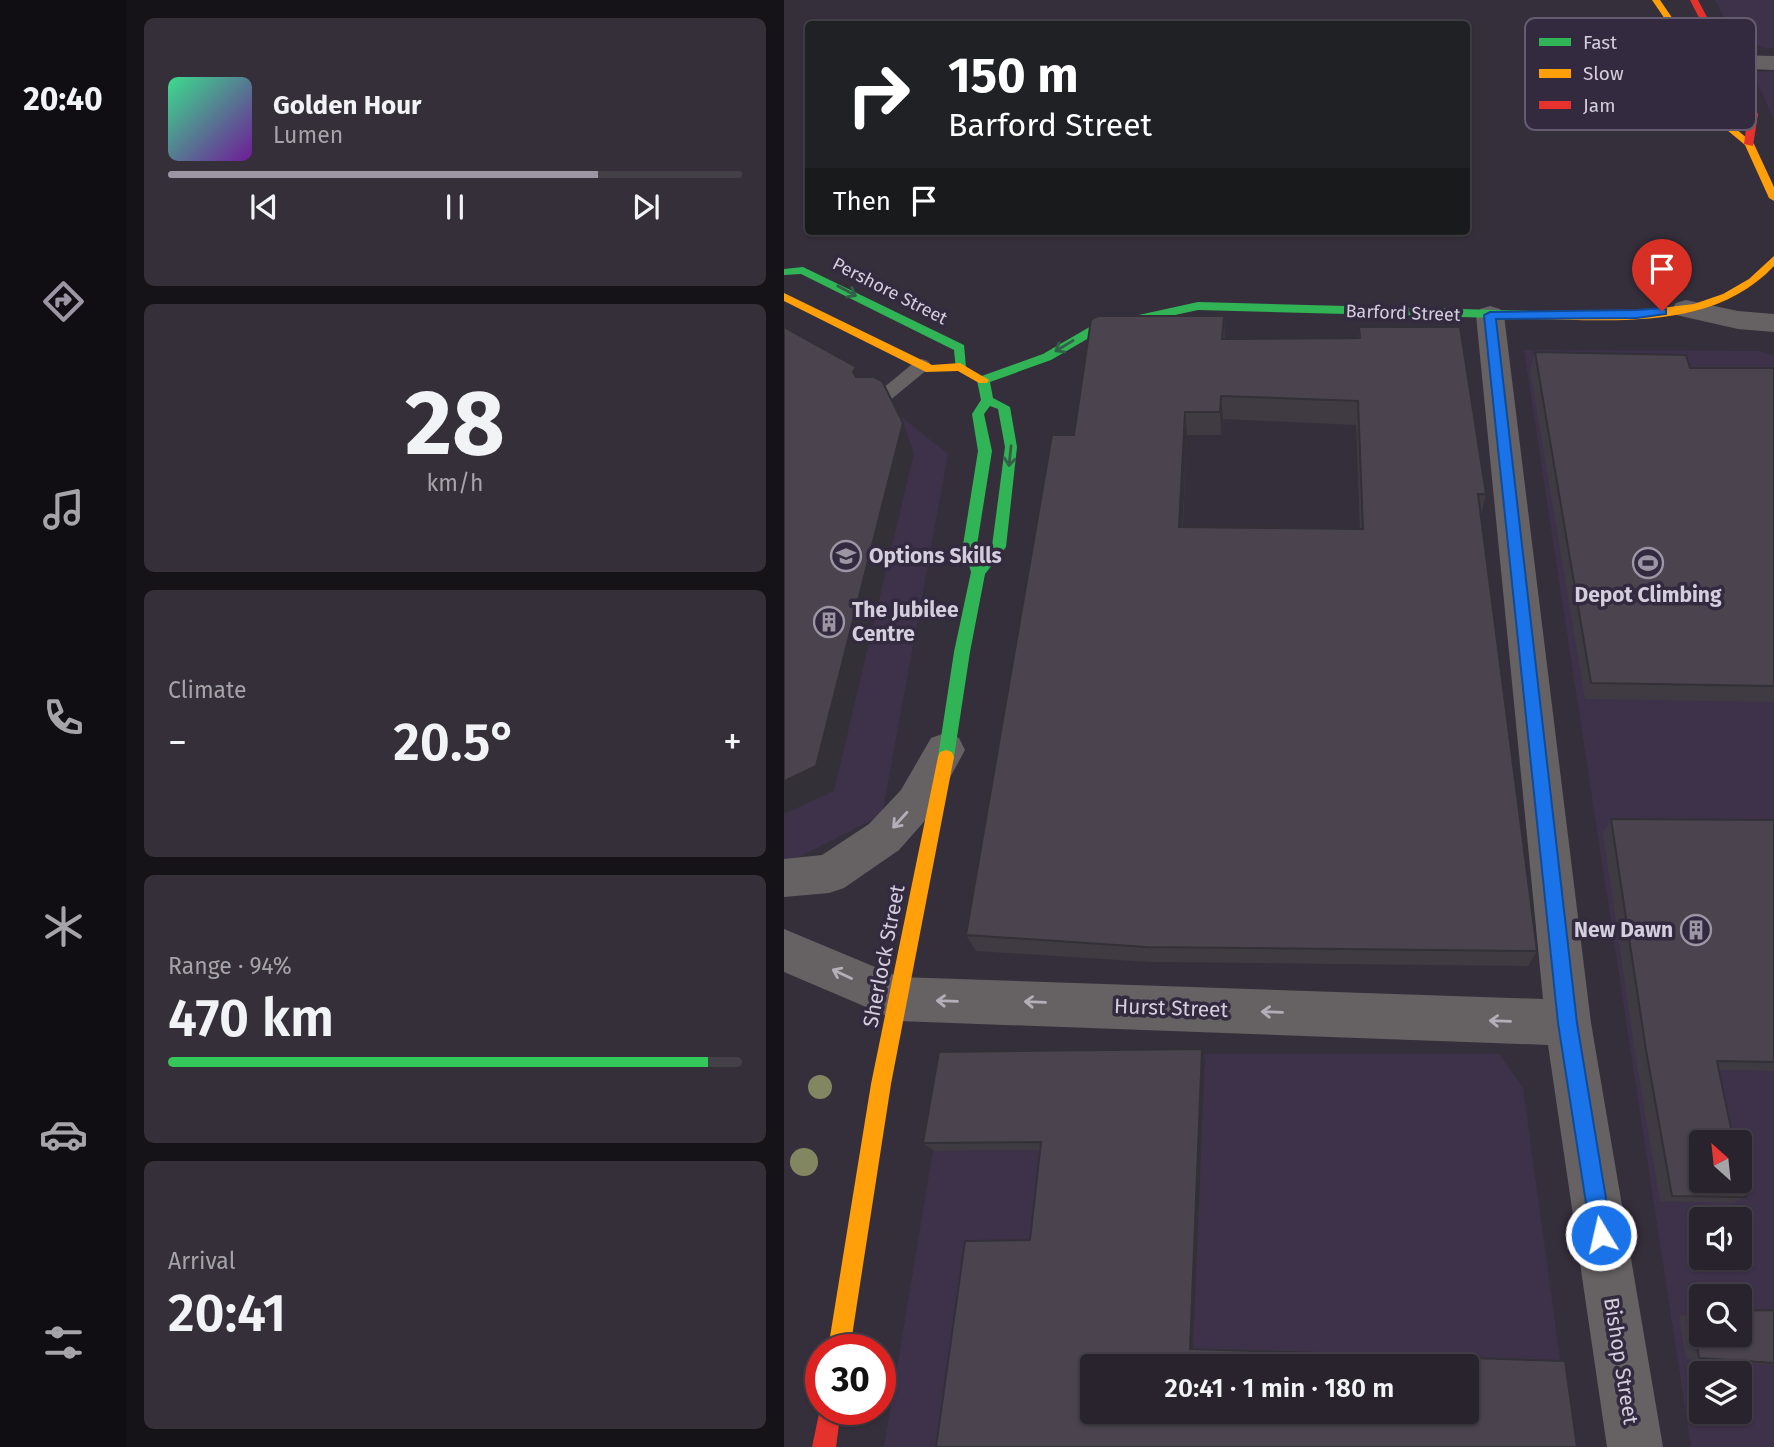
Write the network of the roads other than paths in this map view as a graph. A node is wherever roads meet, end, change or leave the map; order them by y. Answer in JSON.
{"nodes":[{"id":1,"x":1656,"y":0,"type":"edge"},
{"id":2,"x":1694,"y":0,"type":"edge"},
{"id":3,"x":1668,"y":18,"type":"edge"},
{"id":4,"x":1703,"y":18,"type":"edge"},
{"id":5,"x":1756,"y":62,"type":"edge"},
{"id":6,"x":1774,"y":63,"type":"edge"},
{"id":7,"x":1732,"y":130,"type":"edge"},
{"id":8,"x":1751,"y":130,"type":"edge"},
{"id":9,"x":1749,"y":144,"type":"junction"},
{"id":10,"x":1774,"y":198,"type":"edge"},
{"id":11,"x":1774,"y":259,"type":"edge"},
{"id":12,"x":784,"y":272,"type":"edge"},
{"id":13,"x":1167,"y":295,"type":"dead end"},
{"id":14,"x":784,"y":296,"type":"edge"},
{"id":15,"x":1198,"y":306,"type":"junction"},
{"id":16,"x":1686,"y":309,"type":"junction"},
{"id":17,"x":1490,"y":315,"type":"junction"},
{"id":18,"x":1774,"y":323,"type":"edge"},
{"id":19,"x":1014,"y":352,"type":"dead end"},
{"id":20,"x":922,"y":365,"type":"junction"},
{"id":21,"x":960,"y":367,"type":"junction"},
{"id":22,"x":1002,"y":369,"type":"junction"},
{"id":23,"x":983,"y":380,"type":"junction"},
{"id":24,"x":987,"y":400,"type":"junction"},
{"id":25,"x":877,"y":402,"type":"edge"},
{"id":26,"x":978,"y":572,"type":"junction"},
{"id":27,"x":949,"y":742,"type":"junction"},
{"id":28,"x":784,"y":878,"type":"edge"},
{"id":29,"x":784,"y":950,"type":"edge"},
{"id":30,"x":899,"y":999,"type":"junction"},
{"id":31,"x":1568,"y":1023,"type":"junction"},
{"id":32,"x":841,"y":1334,"type":"edge"},
{"id":33,"x":827,"y":1425,"type":"edge"},
{"id":34,"x":824,"y":1447,"type":"edge"},
{"id":35,"x":1635,"y":1447,"type":"edge"}],
"edges":[{"from":1,"to":3,"type":"street"},
{"from":2,"to":4,"type":"street"},
{"from":5,"to":6,"type":"street"},
{"from":7,"to":9,"type":"street"},
{"from":8,"to":9,"type":"street"},
{"from":9,"to":10,"type":"street"},
{"from":11,"to":16,"type":"street"},
{"from":12,"to":21,"type":"street","name":"Pershore Street","one_way":true},
{"from":13,"to":15,"type":"street","name":"Barford Street"},
{"from":14,"to":20,"type":"street"},
{"from":15,"to":17,"type":"street","name":"Barford Street"},
{"from":15,"to":22,"type":"street","name":"Barford Street","one_way":true},
{"from":16,"to":17,"type":"street","name":"Barford Street"},
{"from":16,"to":18,"type":"street","name":"Barford Street"},
{"from":17,"to":31,"type":"street","name":"Bishop Street"},
{"from":19,"to":22,"type":"street","name":"Barford Street"},
{"from":20,"to":21,"type":"street"},
{"from":20,"to":25,"type":"lane"},
{"from":21,"to":23,"type":"street"},
{"from":22,"to":23,"type":"street","name":"Barford Street"},
{"from":23,"to":24,"type":"street","name":"Sherlock Street"},
{"from":24,"to":26,"type":"street","name":"Sherlock Street"},
{"from":24,"to":26,"type":"street","name":"Sherlock Street","one_way":true},
{"from":26,"to":27,"type":"street","name":"Sherlock Street"},
{"from":27,"to":28,"type":"street","one_way":true},
{"from":27,"to":30,"type":"street","name":"Sherlock Street"},
{"from":30,"to":29,"type":"street","name":"Hurst Street","one_way":true},
{"from":31,"to":30,"type":"street","name":"Hurst Street","one_way":true},
{"from":30,"to":32,"type":"street","name":"Sherlock Street"},
{"from":31,"to":35,"type":"street","name":"Bishop Street"},
{"from":33,"to":34,"type":"street"}]}
